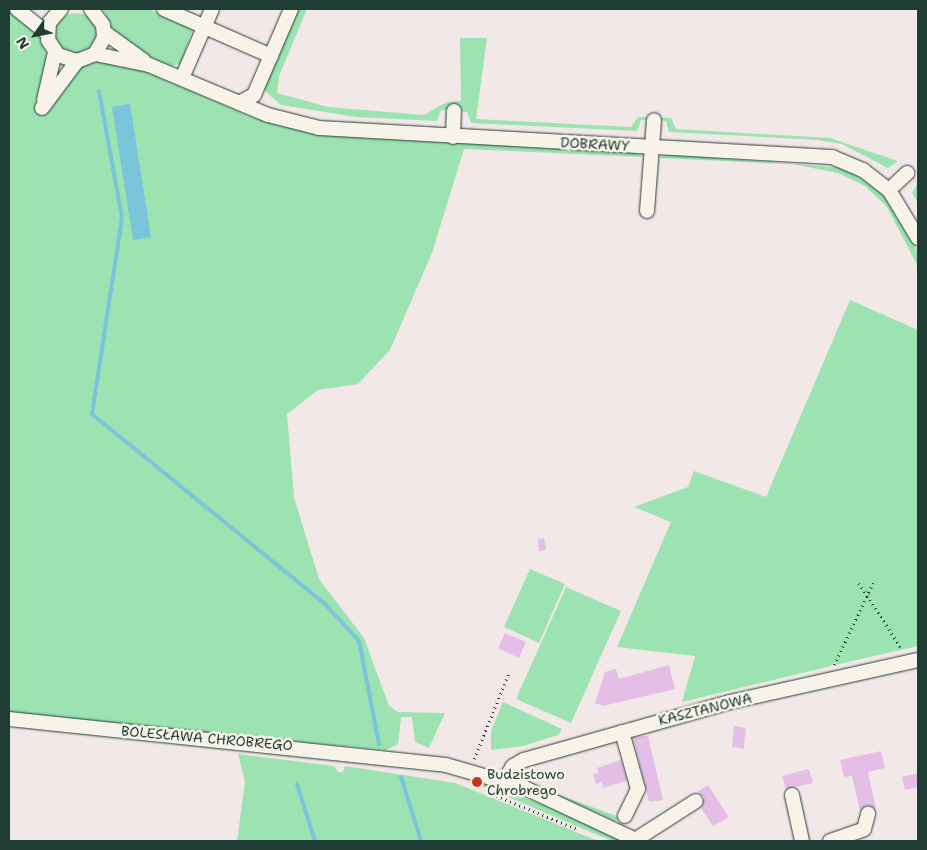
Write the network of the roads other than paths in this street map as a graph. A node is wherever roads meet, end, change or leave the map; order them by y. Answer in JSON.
{"nodes":[{"id":1,"x":18,"y":9,"type":"edge"},
{"id":2,"x":44,"y":9,"type":"edge"},
{"id":3,"x":60,"y":9,"type":"edge"},
{"id":4,"x":164,"y":9,"type":"edge"},
{"id":5,"x":212,"y":9,"type":"edge"},
{"id":6,"x":291,"y":9,"type":"edge"},
{"id":7,"x":95,"y":10,"type":"edge"},
{"id":8,"x":205,"y":27,"type":"junction"},
{"id":9,"x":104,"y":32,"type":"junction"},
{"id":10,"x":47,"y":33,"type":"junction"},
{"id":11,"x":54,"y":52,"type":"junction"},
{"id":12,"x":95,"y":54,"type":"junction"},
{"id":13,"x":77,"y":61,"type":"junction"},
{"id":14,"x":269,"y":61,"type":"junction"},
{"id":15,"x":148,"y":65,"type":"junction"},
{"id":16,"x":182,"y":78,"type":"junction"},
{"id":17,"x":239,"y":102,"type":"junction"},
{"id":18,"x":454,"y":111,"type":"dead end"},
{"id":19,"x":654,"y":120,"type":"dead end"},
{"id":20,"x":453,"y":137,"type":"junction"},
{"id":21,"x":652,"y":147,"type":"junction"},
{"id":22,"x":907,"y":173,"type":"dead end"},
{"id":23,"x":889,"y":190,"type":"junction"},
{"id":24,"x":647,"y":211,"type":"dead end"},
{"id":25,"x":918,"y":238,"type":"edge"},
{"id":26,"x":918,"y":660,"type":"edge"},
{"id":27,"x":9,"y":719,"type":"edge"},
{"id":28,"x":622,"y":732,"type":"junction"},
{"id":29,"x":504,"y":781,"type":"junction"},
{"id":30,"x":792,"y":795,"type":"dead end"},
{"id":31,"x":696,"y":801,"type":"dead end"},
{"id":32,"x":868,"y":814,"type":"dead end"},
{"id":33,"x":625,"y":816,"type":"dead end"},
{"id":34,"x":637,"y":840,"type":"edge"},
{"id":35,"x":802,"y":841,"type":"edge"},
{"id":36,"x":830,"y":841,"type":"edge"}],
"edges":[{"from":1,"to":10,"type":"street"},
{"from":2,"to":3,"type":"street"},
{"from":3,"to":10,"type":"street"},
{"from":4,"to":8,"type":"street"},
{"from":5,"to":8,"type":"street"},
{"from":6,"to":14,"type":"street"},
{"from":7,"to":9,"type":"street"},
{"from":8,"to":14,"type":"street"},
{"from":8,"to":16,"type":"street"},
{"from":9,"to":12,"type":"street"},
{"from":9,"to":15,"type":"street","name":"DOBRAWY"},
{"from":10,"to":11,"type":"street"},
{"from":11,"to":13,"type":"street"},
{"from":11,"to":13,"type":"street"},
{"from":12,"to":13,"type":"street"},
{"from":12,"to":15,"type":"street","name":"DOBRAWY"},
{"from":14,"to":17,"type":"street"},
{"from":15,"to":16,"type":"street","name":"DOBRAWY"},
{"from":16,"to":17,"type":"street","name":"DOBRAWY"},
{"from":17,"to":20,"type":"street","name":"DOBRAWY"},
{"from":18,"to":20,"type":"street"},
{"from":19,"to":21,"type":"street"},
{"from":20,"to":21,"type":"street","name":"DOBRAWY"},
{"from":21,"to":23,"type":"street","name":"DOBRAWY"},
{"from":21,"to":24,"type":"street"},
{"from":22,"to":23,"type":"street"},
{"from":23,"to":25,"type":"street","name":"DOBRAWY"},
{"from":26,"to":28,"type":"street","name":"KASZTANOWA"},
{"from":27,"to":29,"type":"street","name":"BOLESŁAWA CHROBREGO"},
{"from":28,"to":29,"type":"street","name":"KASZTANOWA"},
{"from":28,"to":33,"type":"street"},
{"from":29,"to":34,"type":"street","name":"BOLESŁAWA CHROBREGO"},
{"from":30,"to":35,"type":"street"},
{"from":31,"to":34,"type":"street"},
{"from":32,"to":36,"type":"street"}]}
